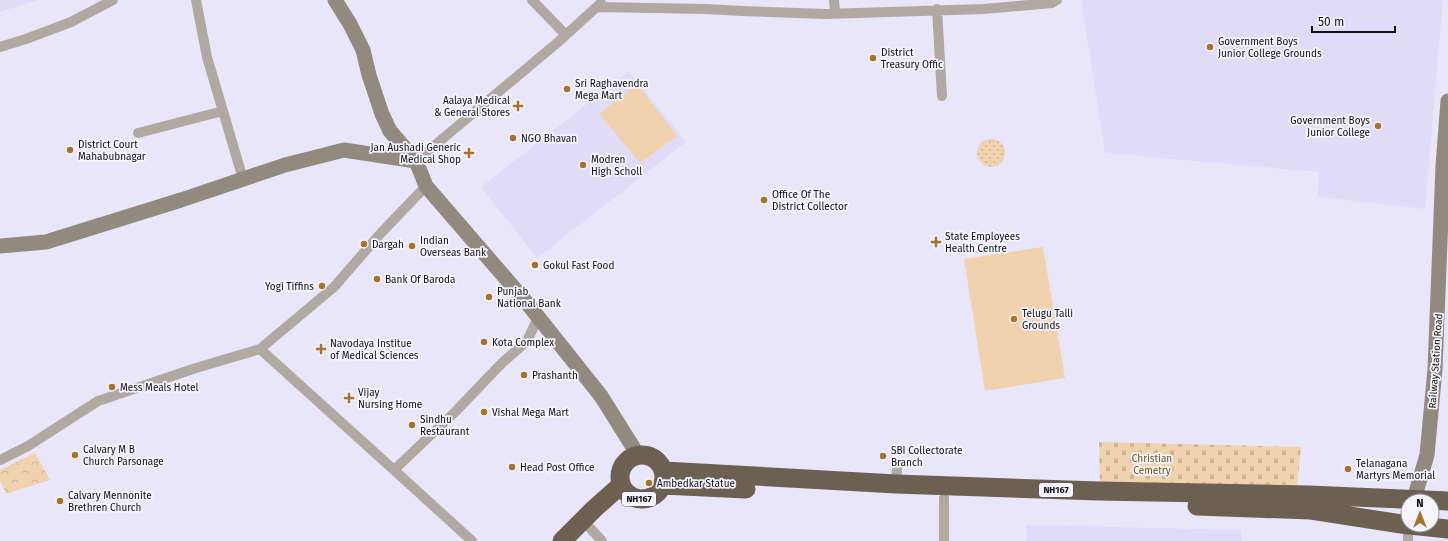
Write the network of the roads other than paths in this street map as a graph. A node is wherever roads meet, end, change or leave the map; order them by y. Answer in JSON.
{"nodes":[{"id":1,"x":113,"y":0,"type":"edge"},
{"id":2,"x":196,"y":0,"type":"edge"},
{"id":3,"x":335,"y":0,"type":"edge"},
{"id":4,"x":532,"y":0,"type":"edge"},
{"id":5,"x":834,"y":0,"type":"edge"},
{"id":6,"x":1057,"y":0,"type":"edge"},
{"id":7,"x":601,"y":3,"type":"edge"},
{"id":8,"x":937,"y":9,"type":"junction"},
{"id":9,"x":835,"y":13,"type":"junction"},
{"id":10,"x":566,"y":35,"type":"junction"},
{"id":11,"x":0,"y":47,"type":"edge"},
{"id":12,"x":942,"y":96,"type":"dead end"},
{"id":13,"x":1448,"y":101,"type":"edge"},
{"id":14,"x":223,"y":112,"type":"junction"},
{"id":15,"x":138,"y":133,"type":"dead end"},
{"id":16,"x":416,"y":161,"type":"junction"},
{"id":17,"x":1446,"y":166,"type":"edge"},
{"id":18,"x":243,"y":179,"type":"junction"},
{"id":19,"x":426,"y":186,"type":"junction"},
{"id":20,"x":0,"y":246,"type":"edge"},
{"id":21,"x":538,"y":318,"type":"junction"},
{"id":22,"x":260,"y":349,"type":"junction"},
{"id":23,"x":638,"y":455,"type":"junction"},
{"id":24,"x":0,"y":460,"type":"edge"},
{"id":25,"x":394,"y":470,"type":"junction"},
{"id":26,"x":663,"y":478,"type":"junction"},
{"id":27,"x":624,"y":489,"type":"junction"},
{"id":28,"x":1416,"y":493,"type":"edge"},
{"id":29,"x":944,"y":498,"type":"junction"},
{"id":30,"x":1400,"y":499,"type":"edge"},
{"id":31,"x":1400,"y":524,"type":"edge"},
{"id":32,"x":590,"y":537,"type":"edge"},
{"id":33,"x":472,"y":541,"type":"edge"},
{"id":34,"x":562,"y":541,"type":"edge"},
{"id":35,"x":944,"y":541,"type":"edge"}],
"edges":[{"from":1,"to":11,"type":"street"},
{"from":2,"to":14,"type":"street"},
{"from":3,"to":16,"type":"street"},
{"from":4,"to":10,"type":"street"},
{"from":5,"to":9,"type":"street"},
{"from":6,"to":8,"type":"street"},
{"from":7,"to":9,"type":"street"},
{"from":7,"to":10,"type":"street"},
{"from":8,"to":9,"type":"street"},
{"from":8,"to":12,"type":"street"},
{"from":10,"to":16,"type":"street"},
{"from":13,"to":17,"type":"street","name":"Railway Station Road"},
{"from":14,"to":15,"type":"street"},
{"from":14,"to":18,"type":"street"},
{"from":16,"to":18,"type":"street"},
{"from":16,"to":19,"type":"street"},
{"from":17,"to":28,"type":"street","name":"Railway Station Road"},
{"from":18,"to":20,"type":"street"},
{"from":19,"to":21,"type":"street"},
{"from":19,"to":22,"type":"street"},
{"from":21,"to":23,"type":"street"},
{"from":21,"to":25,"type":"street"},
{"from":22,"to":24,"type":"street"},
{"from":22,"to":25,"type":"street"},
{"from":23,"to":26,"type":"highway"},
{"from":23,"to":27,"type":"highway","number":"NH167"},
{"from":25,"to":33,"type":"street"},
{"from":26,"to":27,"type":"highway","number":"NH167"},
{"from":26,"to":29,"type":"highway","number":"NH167"},
{"from":26,"to":30,"type":"highway","number":"NH167"},
{"from":27,"to":32,"type":"highway","number":"NH167"},
{"from":27,"to":34,"type":"highway","number":"NH167"},
{"from":29,"to":31,"type":"highway","number":"NH167"},
{"from":29,"to":35,"type":"street"}]}
